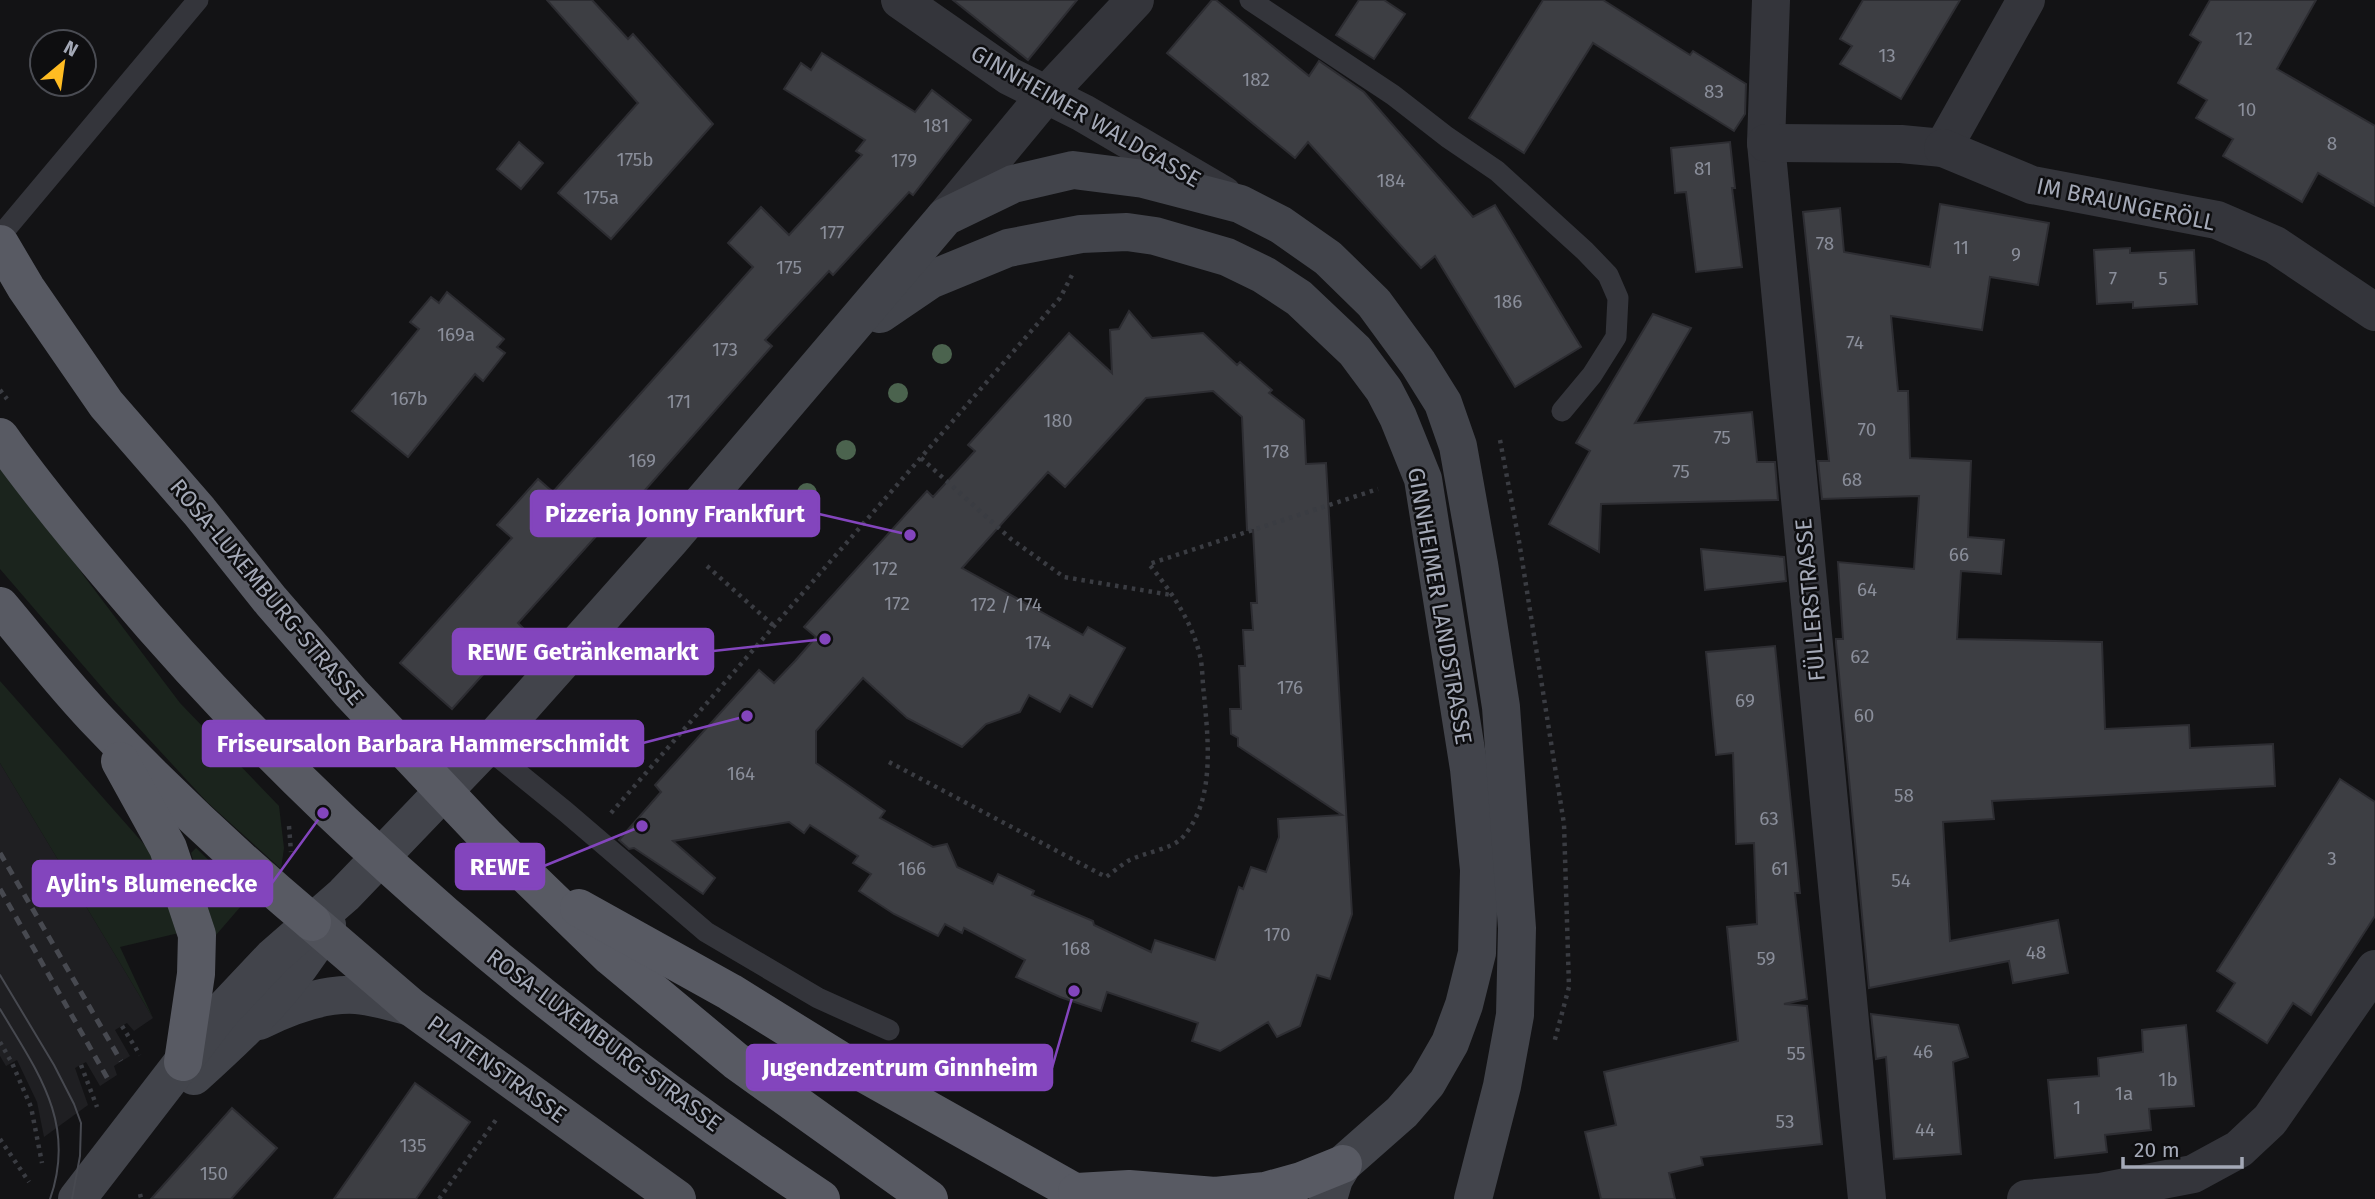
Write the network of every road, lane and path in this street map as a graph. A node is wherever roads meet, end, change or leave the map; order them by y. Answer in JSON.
{"nodes":[{"id":1,"x":198,"y":0,"type":"edge"},
{"id":2,"x":900,"y":0,"type":"edge"},
{"id":3,"x":1135,"y":0,"type":"edge"},
{"id":4,"x":1250,"y":0,"type":"edge"},
{"id":5,"x":1771,"y":0,"type":"edge"},
{"id":6,"x":2026,"y":0,"type":"edge"},
{"id":7,"x":1046,"y":95,"type":"junction"},
{"id":8,"x":1766,"y":143,"type":"junction"},
{"id":9,"x":1943,"y":148,"type":"junction"},
{"id":10,"x":1240,"y":204,"type":"junction"},
{"id":11,"x":945,"y":217,"type":"junction"},
{"id":12,"x":0,"y":236,"type":"edge"},
{"id":13,"x":0,"y":244,"type":"edge"},
{"id":14,"x":1076,"y":269,"type":"dead end"},
{"id":15,"x":2375,"y":312,"type":"edge"},
{"id":16,"x":834,"y":349,"type":"junction"},
{"id":17,"x":1563,"y":411,"type":"dead end"},
{"id":18,"x":0,"y":437,"type":"edge"},
{"id":19,"x":921,"y":458,"type":"junction"},
{"id":20,"x":1378,"y":489,"type":"dead end"},
{"id":21,"x":707,"y":566,"type":"dead end"},
{"id":22,"x":1172,"y":596,"type":"junction"},
{"id":23,"x":0,"y":606,"type":"edge"},
{"id":24,"x":774,"y":626,"type":"junction"},
{"id":25,"x":99,"y":722,"type":"junction"},
{"id":26,"x":486,"y":747,"type":"junction"},
{"id":27,"x":889,"y":762,"type":"dead end"},
{"id":28,"x":608,"y":816,"type":"dead end"},
{"id":29,"x":533,"y":883,"type":"junction"},
{"id":30,"x":317,"y":928,"type":"junction"},
{"id":31,"x":2375,"y":969,"type":"edge"},
{"id":32,"x":411,"y":1007,"type":"junction"},
{"id":33,"x":122,"y":1026,"type":"dead end"},
{"id":34,"x":248,"y":1027,"type":"junction"},
{"id":35,"x":889,"y":1030,"type":"dead end"},
{"id":36,"x":0,"y":1042,"type":"edge"},
{"id":37,"x":140,"y":1056,"type":"dead end"},
{"id":38,"x":183,"y":1062,"type":"junction"},
{"id":39,"x":81,"y":1065,"type":"dead end"},
{"id":40,"x":97,"y":1108,"type":"dead end"},
{"id":41,"x":500,"y":1114,"type":"dead end"},
{"id":42,"x":0,"y":1139,"type":"edge"},
{"id":43,"x":122,"y":1142,"type":"junction"},
{"id":44,"x":47,"y":1157,"type":"dead end"},
{"id":45,"x":1343,"y":1164,"type":"junction"},
{"id":46,"x":29,"y":1182,"type":"dead end"},
{"id":47,"x":1082,"y":1196,"type":"edge"},
{"id":48,"x":77,"y":1199,"type":"edge"},
{"id":49,"x":439,"y":1199,"type":"edge"},
{"id":50,"x":677,"y":1199,"type":"edge"},
{"id":51,"x":821,"y":1199,"type":"edge"},
{"id":52,"x":929,"y":1199,"type":"edge"},
{"id":53,"x":1328,"y":1199,"type":"edge"},
{"id":54,"x":1473,"y":1199,"type":"edge"},
{"id":55,"x":1867,"y":1199,"type":"edge"},
{"id":56,"x":2026,"y":1199,"type":"edge"}],
"edges":[{"from":1,"to":12,"type":"lane"},
{"from":2,"to":7,"type":"street","name":"GINNHEIMER WALDGASSE"},
{"from":3,"to":7,"type":"street","name":"GINNHEIMER LANDSTRASSE"},
{"from":4,"to":17,"type":"lane"},
{"from":5,"to":8,"type":"street","name":"FÜLLERSTRASSE"},
{"from":6,"to":9,"type":"street"},
{"from":7,"to":10,"type":"street","name":"GINNHEIMER WALDGASSE"},
{"from":7,"to":11,"type":"street","name":"GINNHEIMER LANDSTRASSE"},
{"from":8,"to":9,"type":"street","name":"IM BRAUNGERÖLL"},
{"from":8,"to":55,"type":"street","name":"FÜLLERSTRASSE"},
{"from":9,"to":15,"type":"street","name":"IM BRAUNGERÖLL"},
{"from":10,"to":11,"type":"main road","name":"GINNHEIMER LANDSTRASSE"},
{"from":10,"to":54,"type":"main road","name":"GINNHEIMER LANDSTRASSE"},
{"from":11,"to":16,"type":"main road","name":"GINNHEIMER LANDSTRASSE"},
{"from":13,"to":29,"type":"highway","name":"ROSA-LUXEMBURG-STRASSE"},
{"from":14,"to":19,"type":"path"},
{"from":16,"to":26,"type":"main road","name":"GINNHEIMER LANDSTRASSE"},
{"from":16,"to":45,"type":"main road","name":"GINNHEIMER LANDSTRASSE"},
{"from":18,"to":51,"type":"highway","name":"ROSA-LUXEMBURG-STRASSE"},
{"from":19,"to":22,"type":"path"},
{"from":19,"to":24,"type":"path"},
{"from":20,"to":22,"type":"path"},
{"from":21,"to":24,"type":"path"},
{"from":22,"to":27,"type":"path"},
{"from":23,"to":25,"type":"highway"},
{"from":24,"to":28,"type":"path"},
{"from":25,"to":30,"type":"highway"},
{"from":25,"to":38,"type":"highway"},
{"from":26,"to":30,"type":"main road","name":"GINNHEIMER LANDSTRASSE"},
{"from":26,"to":35,"type":"lane"},
{"from":29,"to":47,"type":"highway"},
{"from":29,"to":52,"type":"highway","name":"ROSA-LUXEMBURG-STRASSE"},
{"from":30,"to":32,"type":"main road","name":"PLATENSTRASSE"},
{"from":30,"to":34,"type":"main road","name":"GINNHEIMER LANDSTRASSE"},
{"from":30,"to":38,"type":"main road","name":"GINNHEIMER LANDSTRASSE"},
{"from":31,"to":56,"type":"street"},
{"from":32,"to":34,"type":"main road"},
{"from":32,"to":50,"type":"main road","name":"PLATENSTRASSE"},
{"from":33,"to":37,"type":"path"},
{"from":34,"to":43,"type":"main road","name":"GINNHEIMER LANDSTRASSE"},
{"from":36,"to":44,"type":"path"},
{"from":38,"to":43,"type":"main road","name":"GINNHEIMER LANDSTRASSE"},
{"from":39,"to":40,"type":"path"},
{"from":41,"to":49,"type":"path"},
{"from":42,"to":46,"type":"path"},
{"from":43,"to":48,"type":"main road","name":"GINNHEIMER LANDSTRASSE"},
{"from":45,"to":47,"type":"highway"},
{"from":45,"to":53,"type":"main road"}]}
